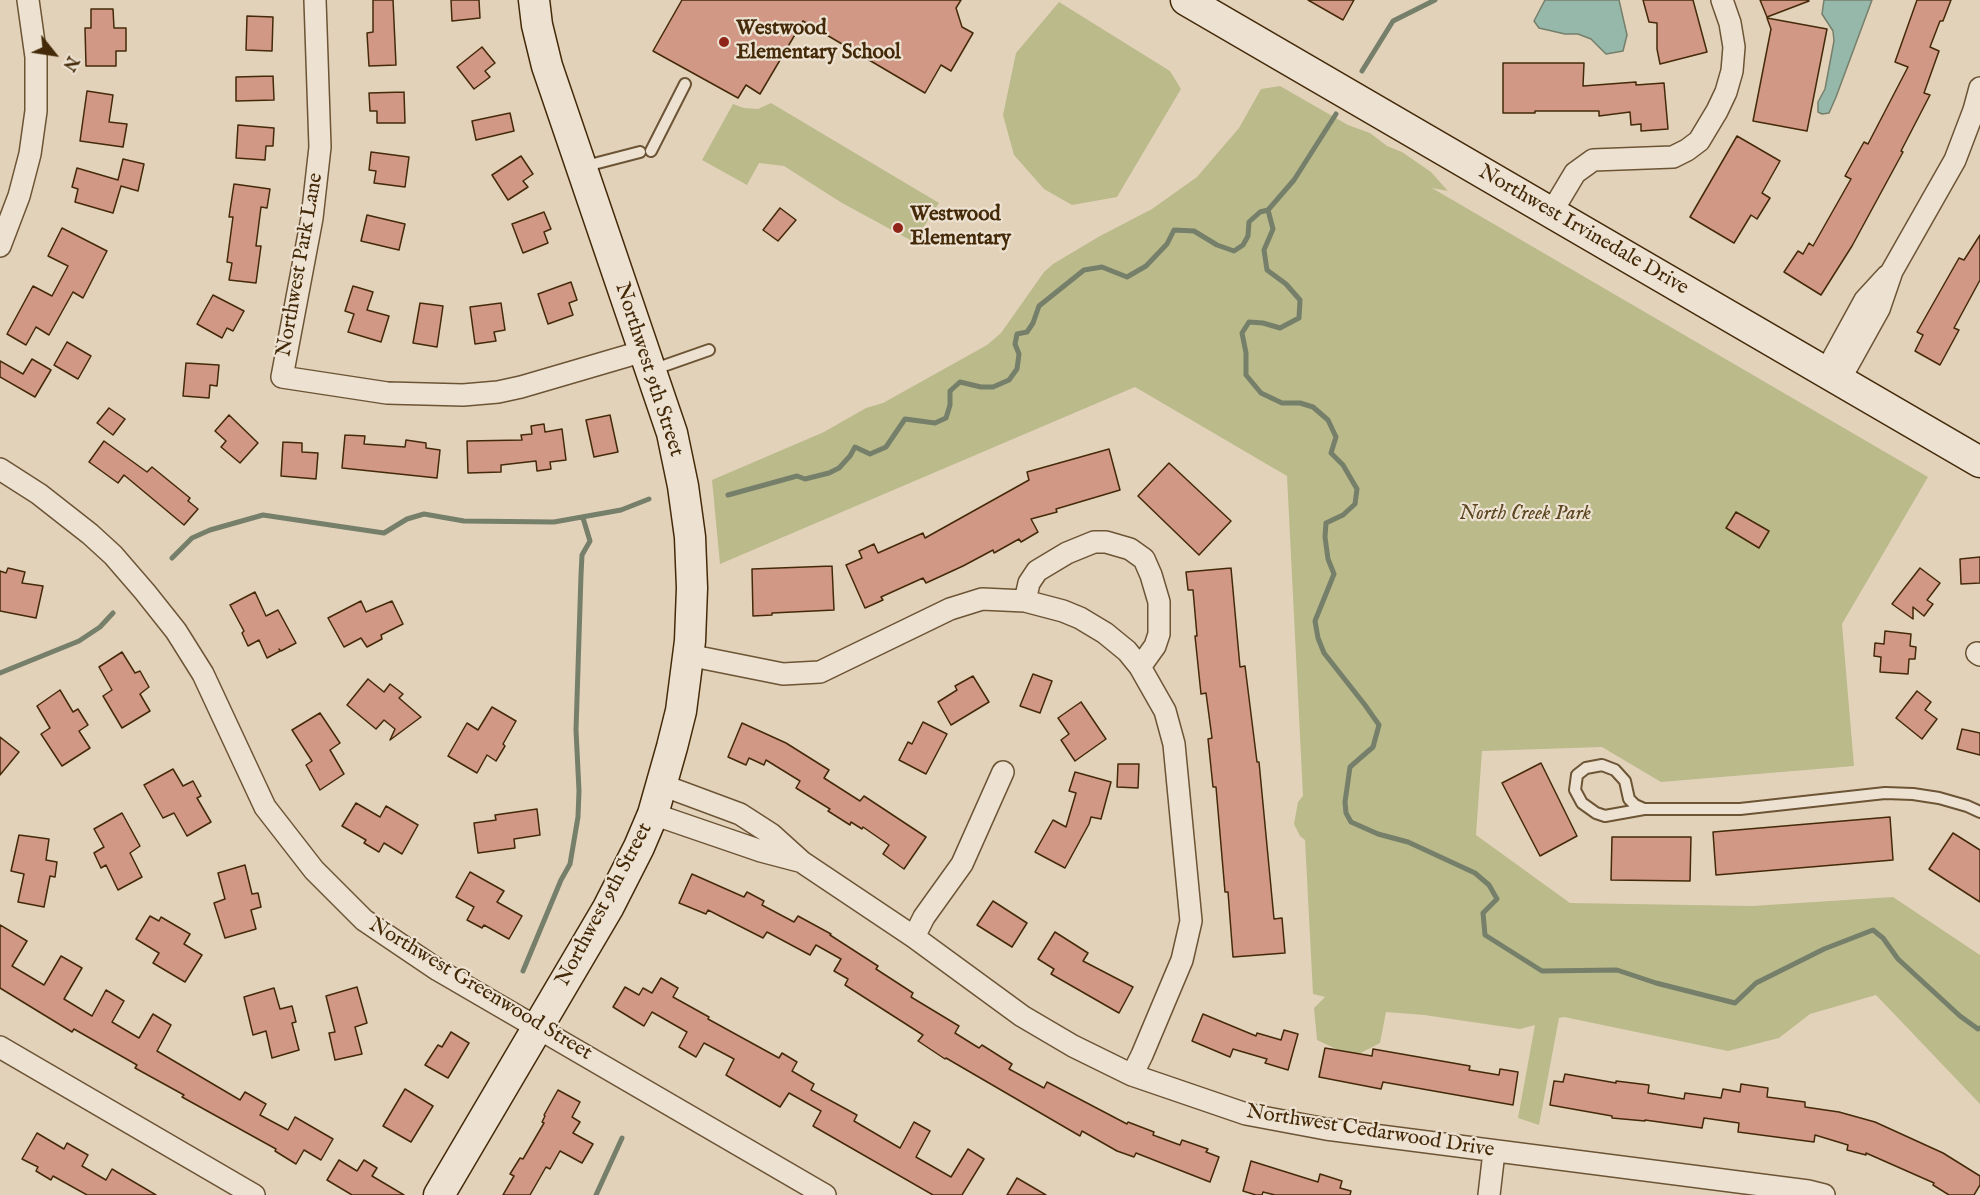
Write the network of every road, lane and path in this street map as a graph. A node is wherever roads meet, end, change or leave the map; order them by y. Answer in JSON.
{"nodes":[{"id":1,"x":28,"y":0,"type":"edge"},
{"id":2,"x":315,"y":0,"type":"edge"},
{"id":3,"x":534,"y":0,"type":"edge"},
{"id":4,"x":1186,"y":0,"type":"edge"},
{"id":5,"x":1722,"y":0,"type":"edge"},
{"id":6,"x":686,"y":84,"type":"dead end"},
{"id":7,"x":1980,"y":88,"type":"edge"},
{"id":8,"x":581,"y":167,"type":"junction"},
{"id":9,"x":1551,"y":213,"type":"junction"},
{"id":10,"x":0,"y":246,"type":"edge"},
{"id":11,"x":710,"y":350,"type":"dead end"},
{"id":12,"x":648,"y":361,"type":"junction"},
{"id":13,"x":1832,"y":377,"type":"junction"},
{"id":14,"x":1980,"y":462,"type":"edge"},
{"id":15,"x":0,"y":469,"type":"edge"},
{"id":16,"x":1025,"y":601,"type":"junction"},
{"id":17,"x":688,"y":655,"type":"junction"},
{"id":18,"x":1140,"y":667,"type":"junction"},
{"id":19,"x":1003,"y":772,"type":"dead end"},
{"id":20,"x":662,"y":785,"type":"junction"},
{"id":21,"x":1644,"y":809,"type":"junction"},
{"id":22,"x":1980,"y":812,"type":"edge"},
{"id":23,"x":653,"y":814,"type":"junction"},
{"id":24,"x":802,"y":862,"type":"junction"},
{"id":25,"x":914,"y":937,"type":"junction"},
{"id":26,"x":538,"y":1027,"type":"junction"},
{"id":27,"x":0,"y":1047,"type":"edge"},
{"id":28,"x":1132,"y":1075,"type":"junction"},
{"id":29,"x":1494,"y":1152,"type":"junction"},
{"id":30,"x":1784,"y":1191,"type":"edge"},
{"id":31,"x":254,"y":1195,"type":"edge"},
{"id":32,"x":440,"y":1195,"type":"edge"},
{"id":33,"x":825,"y":1195,"type":"edge"},
{"id":34,"x":1489,"y":1195,"type":"edge"},
{"id":35,"x":1824,"y":1195,"type":"edge"}],
"edges":[{"from":1,"to":10,"type":"street"},
{"from":2,"to":12,"type":"street","name":"Northwest Park Lane"},
{"from":3,"to":8,"type":"street","name":"Northwest 9th Street"},
{"from":4,"to":9,"type":"street","name":"Northwest Irvinedale Drive"},
{"from":5,"to":9,"type":"street"},
{"from":6,"to":8,"type":"lane"},
{"from":7,"to":13,"type":"street"},
{"from":8,"to":12,"type":"street","name":"Northwest 9th Street"},
{"from":9,"to":13,"type":"street","name":"Northwest Irvinedale Drive"},
{"from":11,"to":12,"type":"lane"},
{"from":12,"to":17,"type":"street","name":"Northwest 9th Street"},
{"from":13,"to":14,"type":"street","name":"Northwest Irvinedale Drive"},
{"from":15,"to":26,"type":"street","name":"Northwest Greenwood Street"},
{"from":16,"to":17,"type":"street"},
{"from":16,"to":18,"type":"street"},
{"from":16,"to":18,"type":"street"},
{"from":17,"to":20,"type":"street","name":"Northwest 9th Street"},
{"from":18,"to":28,"type":"street"},
{"from":19,"to":25,"type":"street"},
{"from":20,"to":23,"type":"street","name":"Northwest 9th Street"},
{"from":20,"to":24,"type":"street","name":"Northwest Cedarwood Drive"},
{"from":21,"to":21,"type":"lane"},
{"from":21,"to":22,"type":"lane"},
{"from":23,"to":24,"type":"street","name":"Northwest Cedarwood Drive"},
{"from":23,"to":26,"type":"street","name":"Northwest 9th Street"},
{"from":24,"to":25,"type":"street","name":"Northwest Cedarwood Drive"},
{"from":25,"to":28,"type":"street","name":"Northwest Cedarwood Drive"},
{"from":26,"to":32,"type":"street","name":"Northwest 9th Street"},
{"from":26,"to":33,"type":"street","name":"Northwest Greenwood Street"},
{"from":27,"to":31,"type":"street"},
{"from":28,"to":29,"type":"street","name":"Northwest Cedarwood Drive"},
{"from":29,"to":30,"type":"street","name":"Northwest Cedarwood Drive"},
{"from":29,"to":34,"type":"street"},
{"from":30,"to":35,"type":"street","name":"Northwest Cedarwood Drive"}]}
